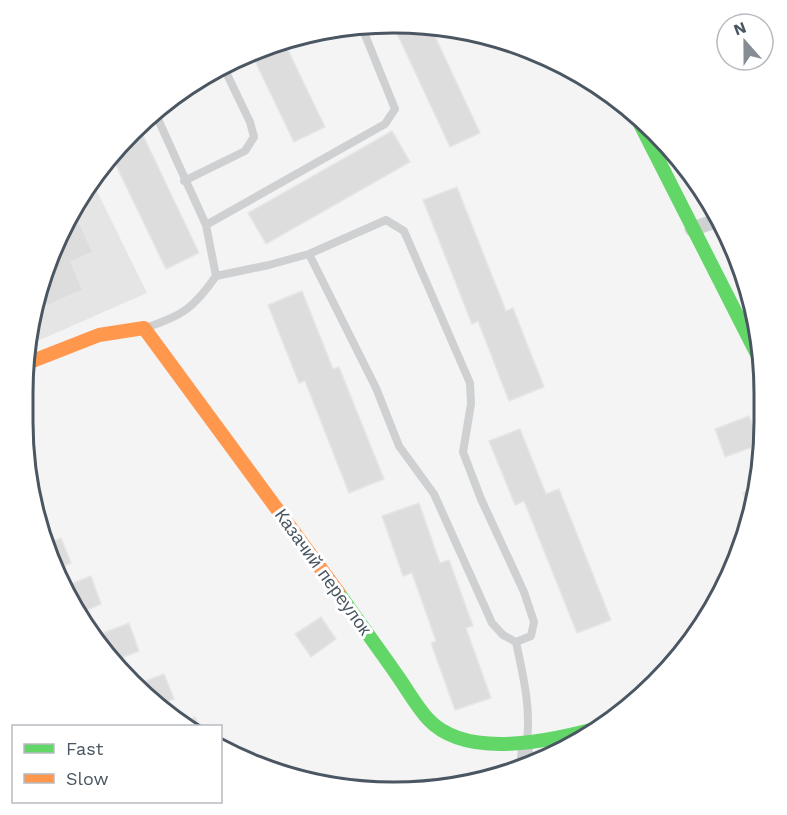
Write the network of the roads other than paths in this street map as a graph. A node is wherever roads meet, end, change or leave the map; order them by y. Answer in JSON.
{"nodes":[{"id":1,"x":366,"y":34,"type":"edge"},
{"id":2,"x":227,"y":74,"type":"edge"},
{"id":3,"x":158,"y":120,"type":"edge"},
{"id":4,"x":647,"y":138,"type":"edge"},
{"id":5,"x":184,"y":181,"type":"junction"},
{"id":6,"x":711,"y":223,"type":"edge"},
{"id":7,"x":206,"y":225,"type":"junction"},
{"id":8,"x":692,"y":229,"type":"junction"},
{"id":9,"x":309,"y":254,"type":"junction"},
{"id":10,"x":216,"y":276,"type":"junction"},
{"id":11,"x":144,"y":328,"type":"junction"},
{"id":12,"x":750,"y":341,"type":"edge"},
{"id":13,"x":35,"y":360,"type":"edge"},
{"id":14,"x":516,"y":642,"type":"junction"},
{"id":15,"x":575,"y":733,"type":"edge"},
{"id":16,"x":526,"y":744,"type":"junction"},
{"id":17,"x":525,"y":757,"type":"edge"}],
"edges":[{"from":1,"to":7,"type":"lane"},
{"from":2,"to":5,"type":"lane"},
{"from":3,"to":5,"type":"lane"},
{"from":4,"to":8,"type":"street"},
{"from":5,"to":7,"type":"lane"},
{"from":6,"to":8,"type":"street"},
{"from":7,"to":10,"type":"lane"},
{"from":8,"to":12,"type":"street"},
{"from":9,"to":10,"type":"lane"},
{"from":9,"to":14,"type":"lane"},
{"from":9,"to":14,"type":"lane"},
{"from":10,"to":11,"type":"lane"},
{"from":11,"to":13,"type":"street"},
{"from":11,"to":16,"type":"street","name":"Казачий переулок"},
{"from":14,"to":16,"type":"lane"},
{"from":15,"to":16,"type":"street","name":"Казачий переулок"},
{"from":16,"to":17,"type":"street"}]}
